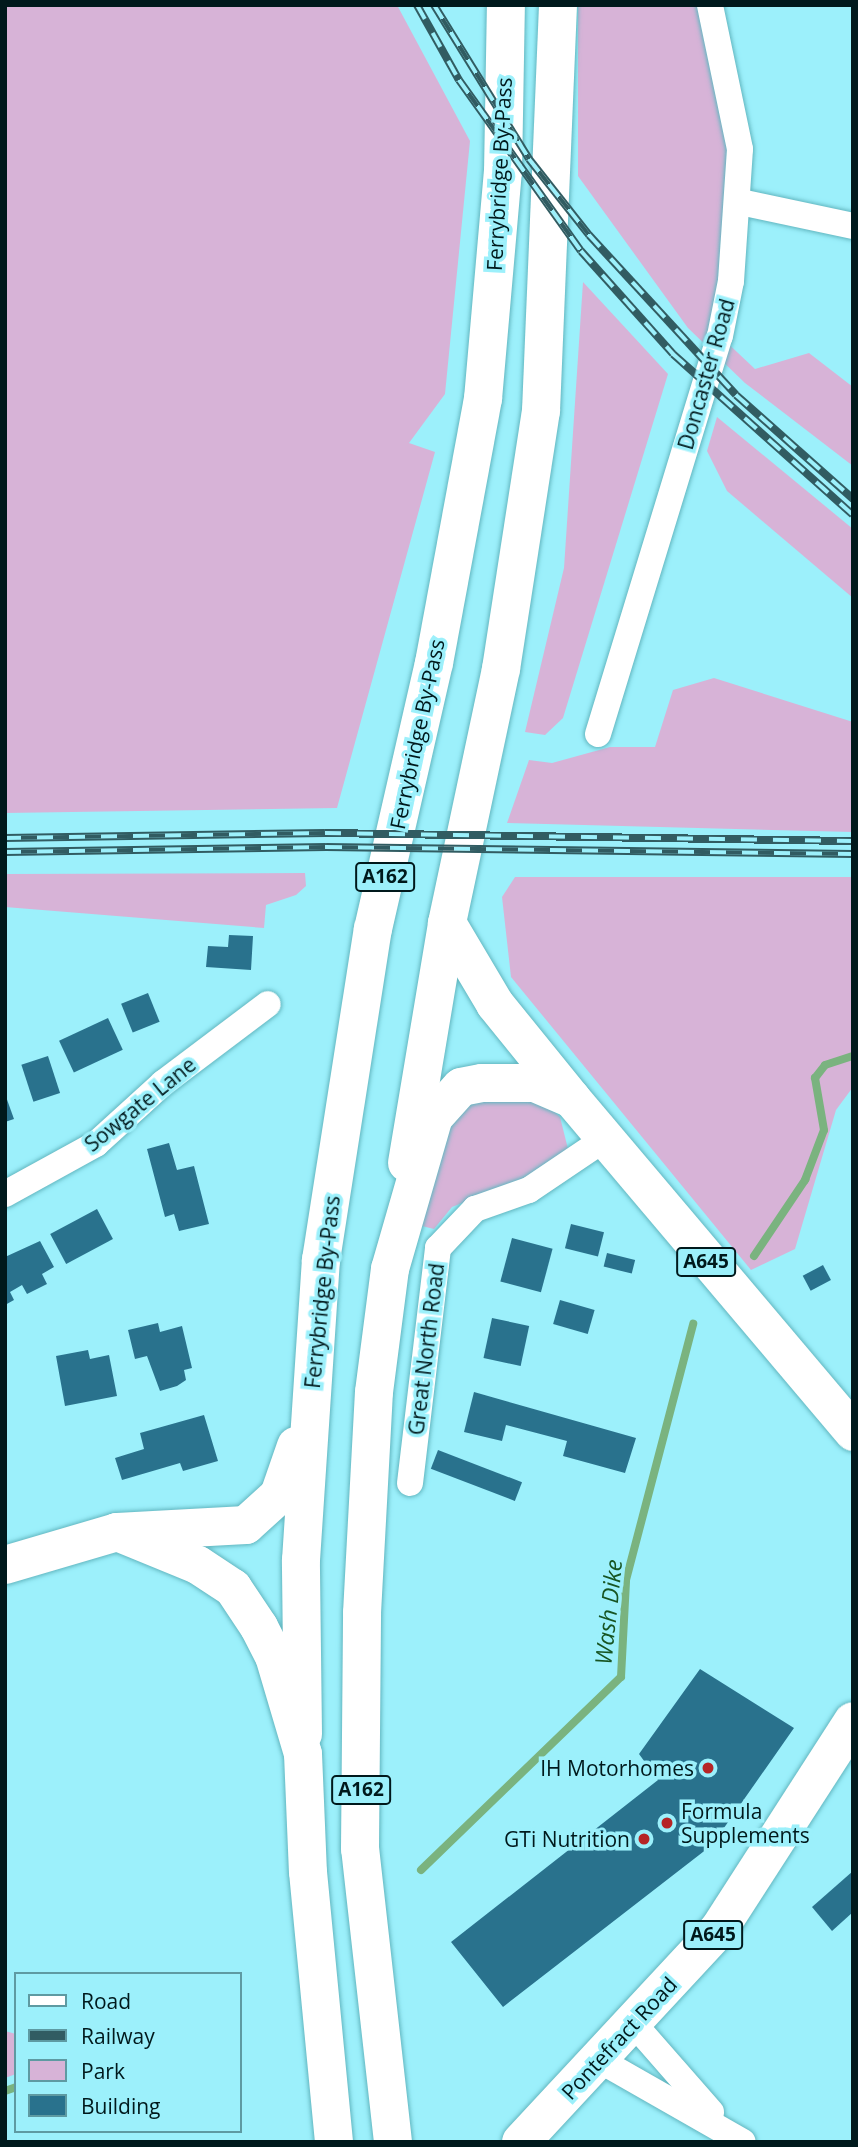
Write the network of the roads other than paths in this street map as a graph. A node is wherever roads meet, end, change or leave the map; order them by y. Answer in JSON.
{"nodes":[{"id":1,"x":506,"y":5,"type":"edge"},
{"id":2,"x":558,"y":5,"type":"edge"},
{"id":3,"x":710,"y":5,"type":"edge"},
{"id":4,"x":740,"y":202,"type":"junction"},
{"id":5,"x":853,"y":226,"type":"edge"},
{"id":6,"x":598,"y":734,"type":"dead end"},
{"id":7,"x":447,"y":923,"type":"junction"},
{"id":8,"x":268,"y":1004,"type":"dead end"},
{"id":9,"x":572,"y":1099,"type":"junction"},
{"id":10,"x":603,"y":1140,"type":"junction"},
{"id":11,"x":5,"y":1194,"type":"edge"},
{"id":12,"x":390,"y":1269,"type":"junction"},
{"id":13,"x":310,"y":1404,"type":"junction"},
{"id":14,"x":849,"y":1438,"type":"edge"},
{"id":15,"x":410,"y":1483,"type":"dead end"},
{"id":16,"x":117,"y":1532,"type":"junction"},
{"id":17,"x":5,"y":1565,"type":"edge"},
{"id":18,"x":853,"y":1721,"type":"edge"},
{"id":19,"x":303,"y":1754,"type":"junction"},
{"id":20,"x":634,"y":2024,"type":"junction"},
{"id":21,"x":601,"y":2061,"type":"junction"},
{"id":22,"x":733,"y":2134,"type":"edge"},
{"id":23,"x":334,"y":2142,"type":"edge"},
{"id":24,"x":393,"y":2142,"type":"edge"},
{"id":25,"x":521,"y":2142,"type":"edge"}],
"edges":[{"from":1,"to":13,"type":"main road","name":"Ferrybridge By-Pass","number":"A162"},
{"from":2,"to":7,"type":"main road","number":"A162"},
{"from":3,"to":4,"type":"street","name":"Doncaster Road"},
{"from":4,"to":5,"type":"street"},
{"from":4,"to":6,"type":"street","name":"Doncaster Road"},
{"from":7,"to":9,"type":"main road"},
{"from":7,"to":12,"type":"main road","number":"A162"},
{"from":8,"to":11,"type":"street","name":"Sowgate Lane"},
{"from":9,"to":10,"type":"main road","number":"A645"},
{"from":9,"to":12,"type":"main road"},
{"from":10,"to":14,"type":"main road","number":"A645"},
{"from":10,"to":15,"type":"street","name":"Great North Road"},
{"from":12,"to":24,"type":"main road","number":"A162"},
{"from":13,"to":16,"type":"main road","number":"A162"},
{"from":13,"to":19,"type":"main road","name":"Ferrybridge By-Pass","number":"A162"},
{"from":16,"to":17,"type":"main road","number":"A162"},
{"from":16,"to":19,"type":"main road","number":"A162"},
{"from":18,"to":20,"type":"main road","name":"Pontefract Road","number":"A645"},
{"from":19,"to":23,"type":"main road","number":"A162"},
{"from":20,"to":21,"type":"main road","name":"Pontefract Road","number":"A645"},
{"from":20,"to":22,"type":"street"},
{"from":21,"to":22,"type":"street"},
{"from":21,"to":25,"type":"main road","name":"Pontefract Road","number":"A645"}]}
